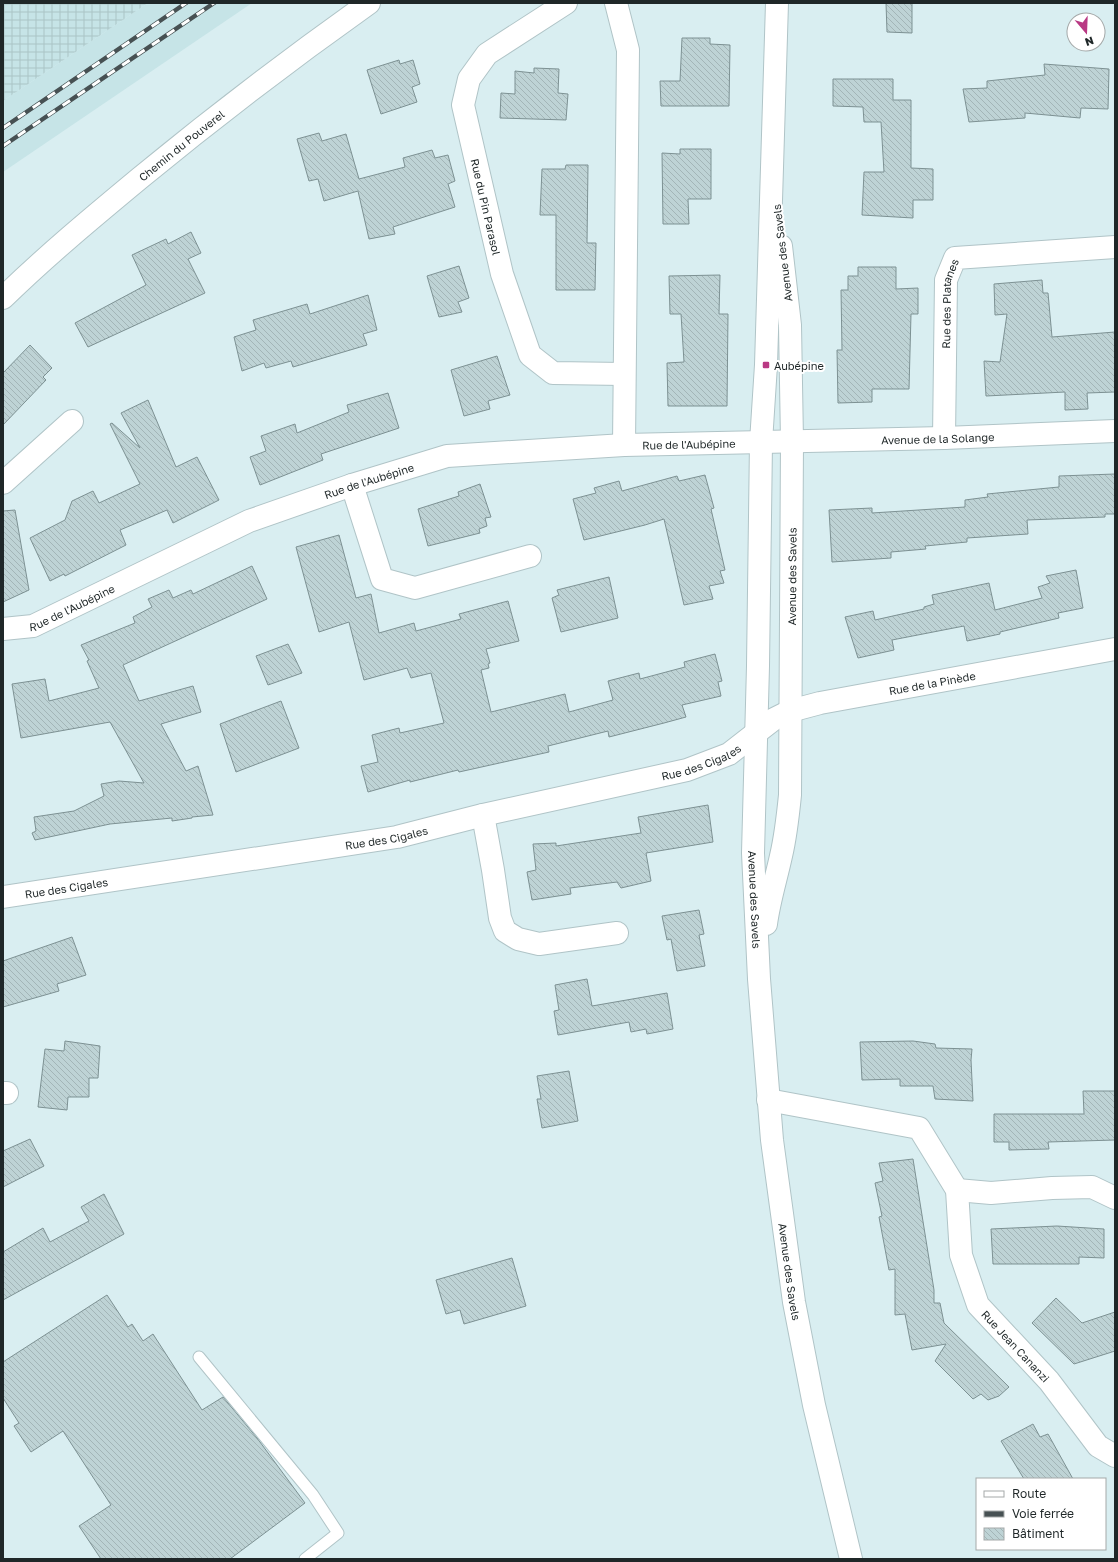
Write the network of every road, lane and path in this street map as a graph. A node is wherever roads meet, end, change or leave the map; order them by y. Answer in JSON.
{"nodes":[{"id":1,"x":369,"y":3,"type":"edge"},
{"id":2,"x":566,"y":3,"type":"edge"},
{"id":3,"x":616,"y":3,"type":"edge"},
{"id":4,"x":777,"y":3,"type":"edge"},
{"id":5,"x":772,"y":171,"type":"junction"},
{"id":6,"x":1115,"y":247,"type":"edge"},
{"id":7,"x":3,"y":298,"type":"edge"},
{"id":8,"x":624,"y":374,"type":"junction"},
{"id":9,"x":72,"y":421,"type":"dead end"},
{"id":10,"x":1115,"y":431,"type":"edge"},
{"id":11,"x":944,"y":438,"type":"junction"},
{"id":12,"x":792,"y":441,"type":"junction"},
{"id":13,"x":761,"y":442,"type":"junction"},
{"id":14,"x":624,"y":445,"type":"junction"},
{"id":15,"x":3,"y":483,"type":"edge"},
{"id":16,"x":352,"y":485,"type":"junction"},
{"id":17,"x":530,"y":556,"type":"dead end"},
{"id":18,"x":3,"y":628,"type":"edge"},
{"id":19,"x":1115,"y":650,"type":"edge"},
{"id":20,"x":790,"y":711,"type":"junction"},
{"id":21,"x":756,"y":733,"type":"junction"},
{"id":22,"x":483,"y":815,"type":"junction"},
{"id":23,"x":3,"y":897,"type":"edge"},
{"id":24,"x":616,"y":933,"type":"dead end"},
{"id":25,"x":759,"y":979,"type":"junction"},
{"id":26,"x":768,"y":1100,"type":"junction"},
{"id":27,"x":957,"y":1190,"type":"junction"},
{"id":28,"x":1115,"y":1198,"type":"edge"},
{"id":29,"x":199,"y":1357,"type":"dead end"},
{"id":30,"x":1115,"y":1456,"type":"edge"},
{"id":31,"x":305,"y":1559,"type":"edge"},
{"id":32,"x":851,"y":1559,"type":"edge"}],
"edges":[{"from":1,"to":7,"type":"street","name":"Chemin du Pouverel"},
{"from":2,"to":8,"type":"street","name":"Rue du Pin Parasol"},
{"from":3,"to":8,"type":"street"},
{"from":4,"to":5,"type":"street","name":"Avenue des Savels"},
{"from":5,"to":12,"type":"street","name":"Avenue des Savels"},
{"from":5,"to":13,"type":"street","name":"Avenue des Savels"},
{"from":6,"to":11,"type":"street","name":"Rue des Platanes"},
{"from":8,"to":14,"type":"street"},
{"from":9,"to":15,"type":"street"},
{"from":10,"to":11,"type":"street","name":"Avenue de la Solange"},
{"from":11,"to":12,"type":"street","name":"Avenue de la Solange"},
{"from":12,"to":13,"type":"street","name":"Avenue de la Solange"},
{"from":12,"to":20,"type":"street","name":"Avenue des Savels"},
{"from":13,"to":14,"type":"street","name":"Rue de l'Aubépine"},
{"from":13,"to":21,"type":"street","name":"Avenue des Savels"},
{"from":14,"to":16,"type":"street","name":"Rue de l'Aubépine"},
{"from":16,"to":17,"type":"street"},
{"from":16,"to":18,"type":"street","name":"Rue de l'Aubépine"},
{"from":19,"to":20,"type":"street","name":"Rue de la Pinède"},
{"from":20,"to":21,"type":"street","name":"Rue de la Pinède"},
{"from":20,"to":25,"type":"street","name":"Avenue des Savels"},
{"from":21,"to":22,"type":"street","name":"Rue des Cigales"},
{"from":21,"to":25,"type":"street","name":"Avenue des Savels"},
{"from":22,"to":23,"type":"street","name":"Rue des Cigales"},
{"from":22,"to":24,"type":"street"},
{"from":25,"to":26,"type":"street","name":"Avenue des Savels"},
{"from":26,"to":27,"type":"street","name":"Rue Jean Cananzi"},
{"from":26,"to":32,"type":"street","name":"Avenue des Savels"},
{"from":27,"to":28,"type":"street"},
{"from":27,"to":30,"type":"street","name":"Rue Jean Cananzi"},
{"from":29,"to":31,"type":"lane"}]}
